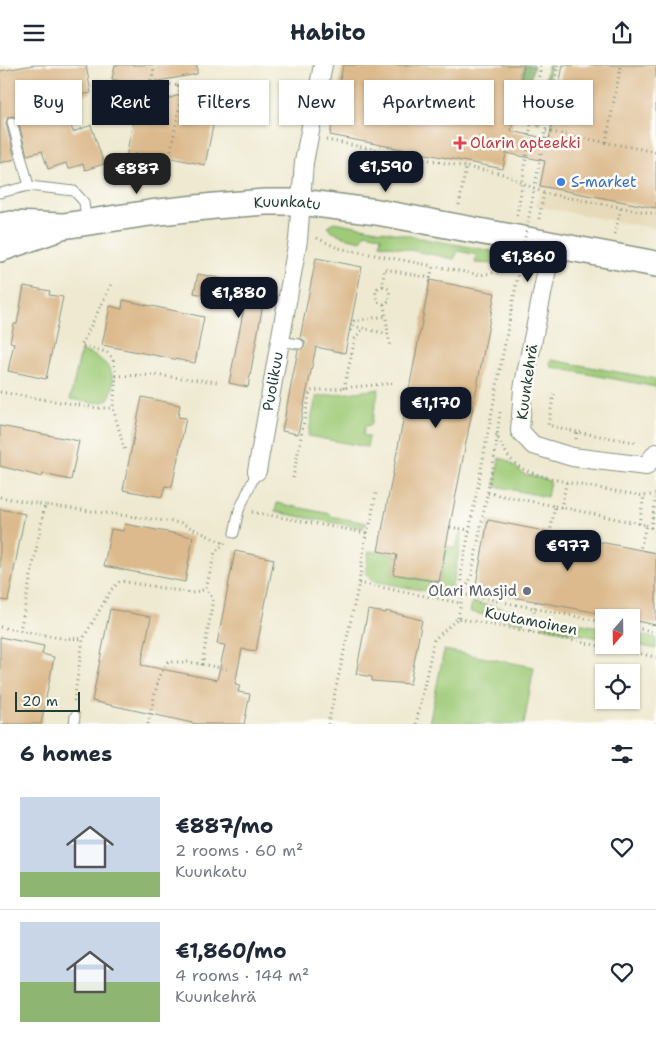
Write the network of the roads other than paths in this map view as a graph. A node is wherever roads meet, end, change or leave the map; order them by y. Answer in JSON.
{"nodes":[{"id":1,"x":323,"y":65,"type":"edge"},
{"id":2,"x":12,"y":122,"type":"dead end"},
{"id":3,"x":29,"y":186,"type":"junction"},
{"id":4,"x":0,"y":193,"type":"edge"},
{"id":5,"x":301,"y":202,"type":"junction"},
{"id":6,"x":75,"y":225,"type":"junction"},
{"id":7,"x":0,"y":226,"type":"edge"},
{"id":8,"x":0,"y":249,"type":"edge"},
{"id":9,"x":550,"y":256,"type":"junction"},
{"id":10,"x":656,"y":264,"type":"edge"},
{"id":11,"x":280,"y":341,"type":"junction"},
{"id":12,"x":299,"y":344,"type":"dead end"},
{"id":13,"x":656,"y":453,"type":"edge"},
{"id":14,"x":257,"y":471,"type":"joint"},
{"id":15,"x":234,"y":533,"type":"road end"}],
"edges":[{"from":1,"to":5,"type":"street","name":"Puolikuu"},
{"from":2,"to":3,"type":"lane"},
{"from":3,"to":4,"type":"lane"},
{"from":3,"to":6,"type":"lane"},
{"from":5,"to":6,"type":"main road","name":"Kuunkatu"},
{"from":5,"to":9,"type":"main road","name":"Kuunkatu"},
{"from":5,"to":11,"type":"street","name":"Puolikuu"},
{"from":6,"to":7,"type":"main road","name":"Kuunkatu"},
{"from":6,"to":8,"type":"main road","name":"Kuunkatu"},
{"from":9,"to":10,"type":"main road","name":"Kuunkatu"},
{"from":9,"to":13,"type":"street","name":"Kuunkehrä"},
{"from":11,"to":12,"type":"lane"},
{"from":11,"to":14,"type":"street","name":"Puolikuu"},
{"from":14,"to":15,"type":"lane"}]}
